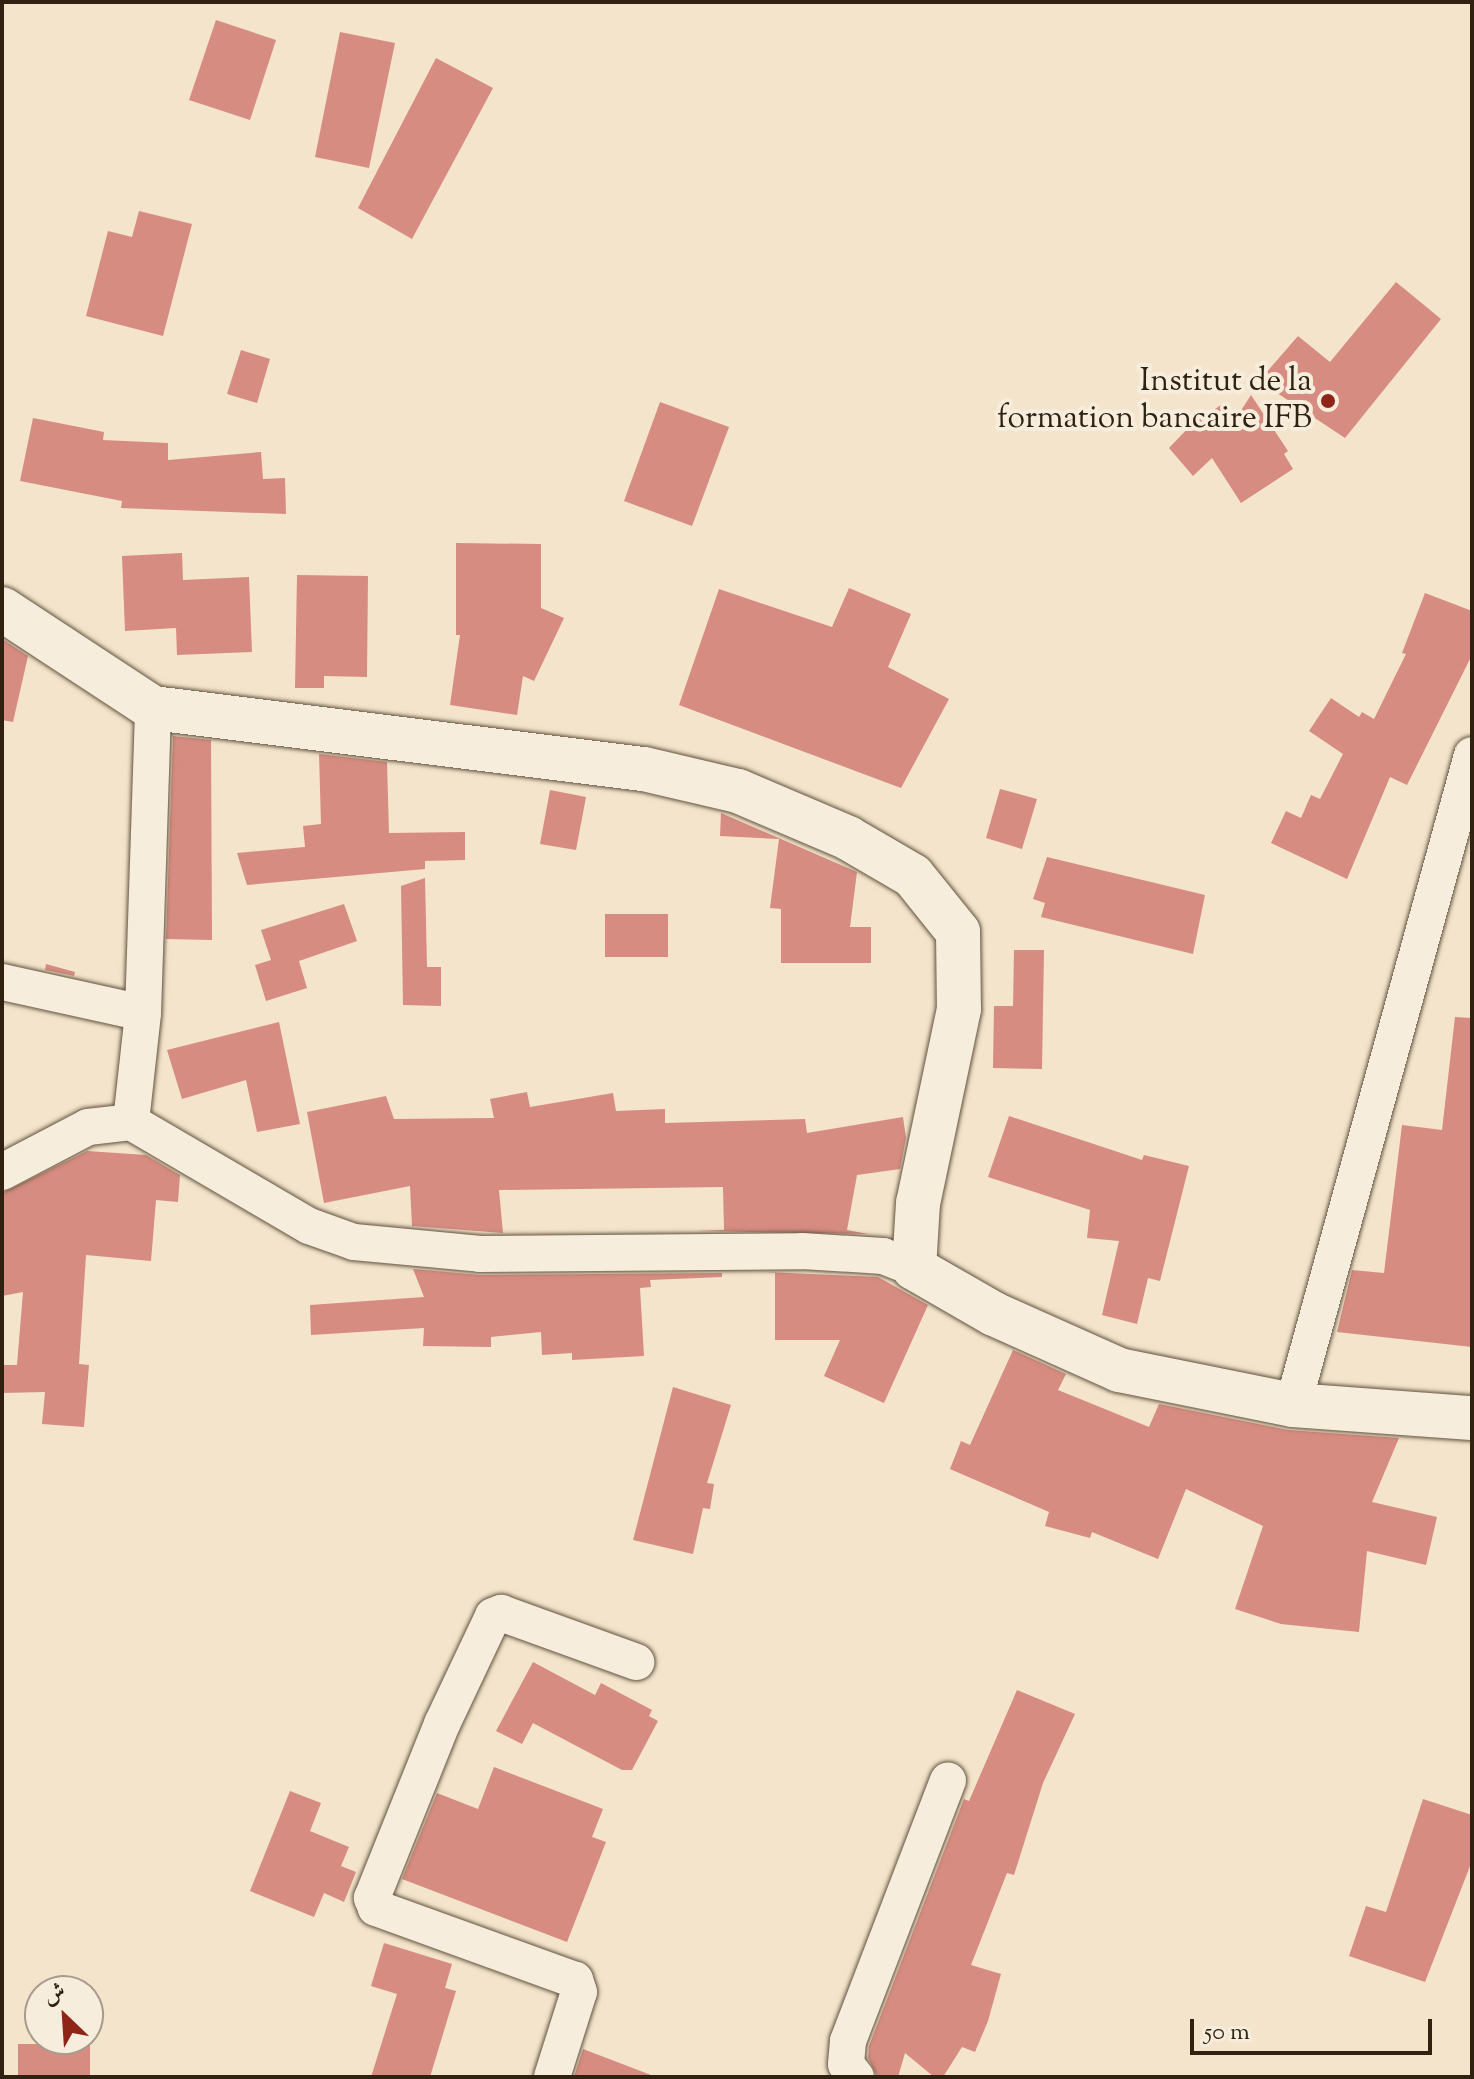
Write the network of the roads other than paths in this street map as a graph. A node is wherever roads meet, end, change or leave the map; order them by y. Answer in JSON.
{"nodes":[{"id":1,"x":2,"y":609,"type":"edge"},
{"id":2,"x":153,"y":708,"type":"junction"},
{"id":3,"x":1472,"y":755,"type":"edge"},
{"id":4,"x":2,"y":982,"type":"edge"},
{"id":5,"x":143,"y":1013,"type":"junction"},
{"id":6,"x":131,"y":1122,"type":"junction"},
{"id":7,"x":2,"y":1172,"type":"edge"},
{"id":8,"x":914,"y":1268,"type":"junction"},
{"id":9,"x":1293,"y":1405,"type":"junction"},
{"id":10,"x":1472,"y":1418,"type":"edge"},
{"id":11,"x":636,"y":1662,"type":"dead end"},
{"id":12,"x":948,"y":1781,"type":"dead end"},
{"id":13,"x":552,"y":2077,"type":"edge"},
{"id":14,"x":856,"y":2077,"type":"edge"}],
"edges":[{"from":1,"to":2,"type":"street"},
{"from":2,"to":5,"type":"street"},
{"from":2,"to":8,"type":"street"},
{"from":3,"to":9,"type":"street"},
{"from":4,"to":5,"type":"street"},
{"from":5,"to":6,"type":"street"},
{"from":6,"to":7,"type":"street"},
{"from":6,"to":8,"type":"street"},
{"from":8,"to":9,"type":"street"},
{"from":9,"to":10,"type":"street"},
{"from":11,"to":13,"type":"street"},
{"from":12,"to":14,"type":"street"}]}
